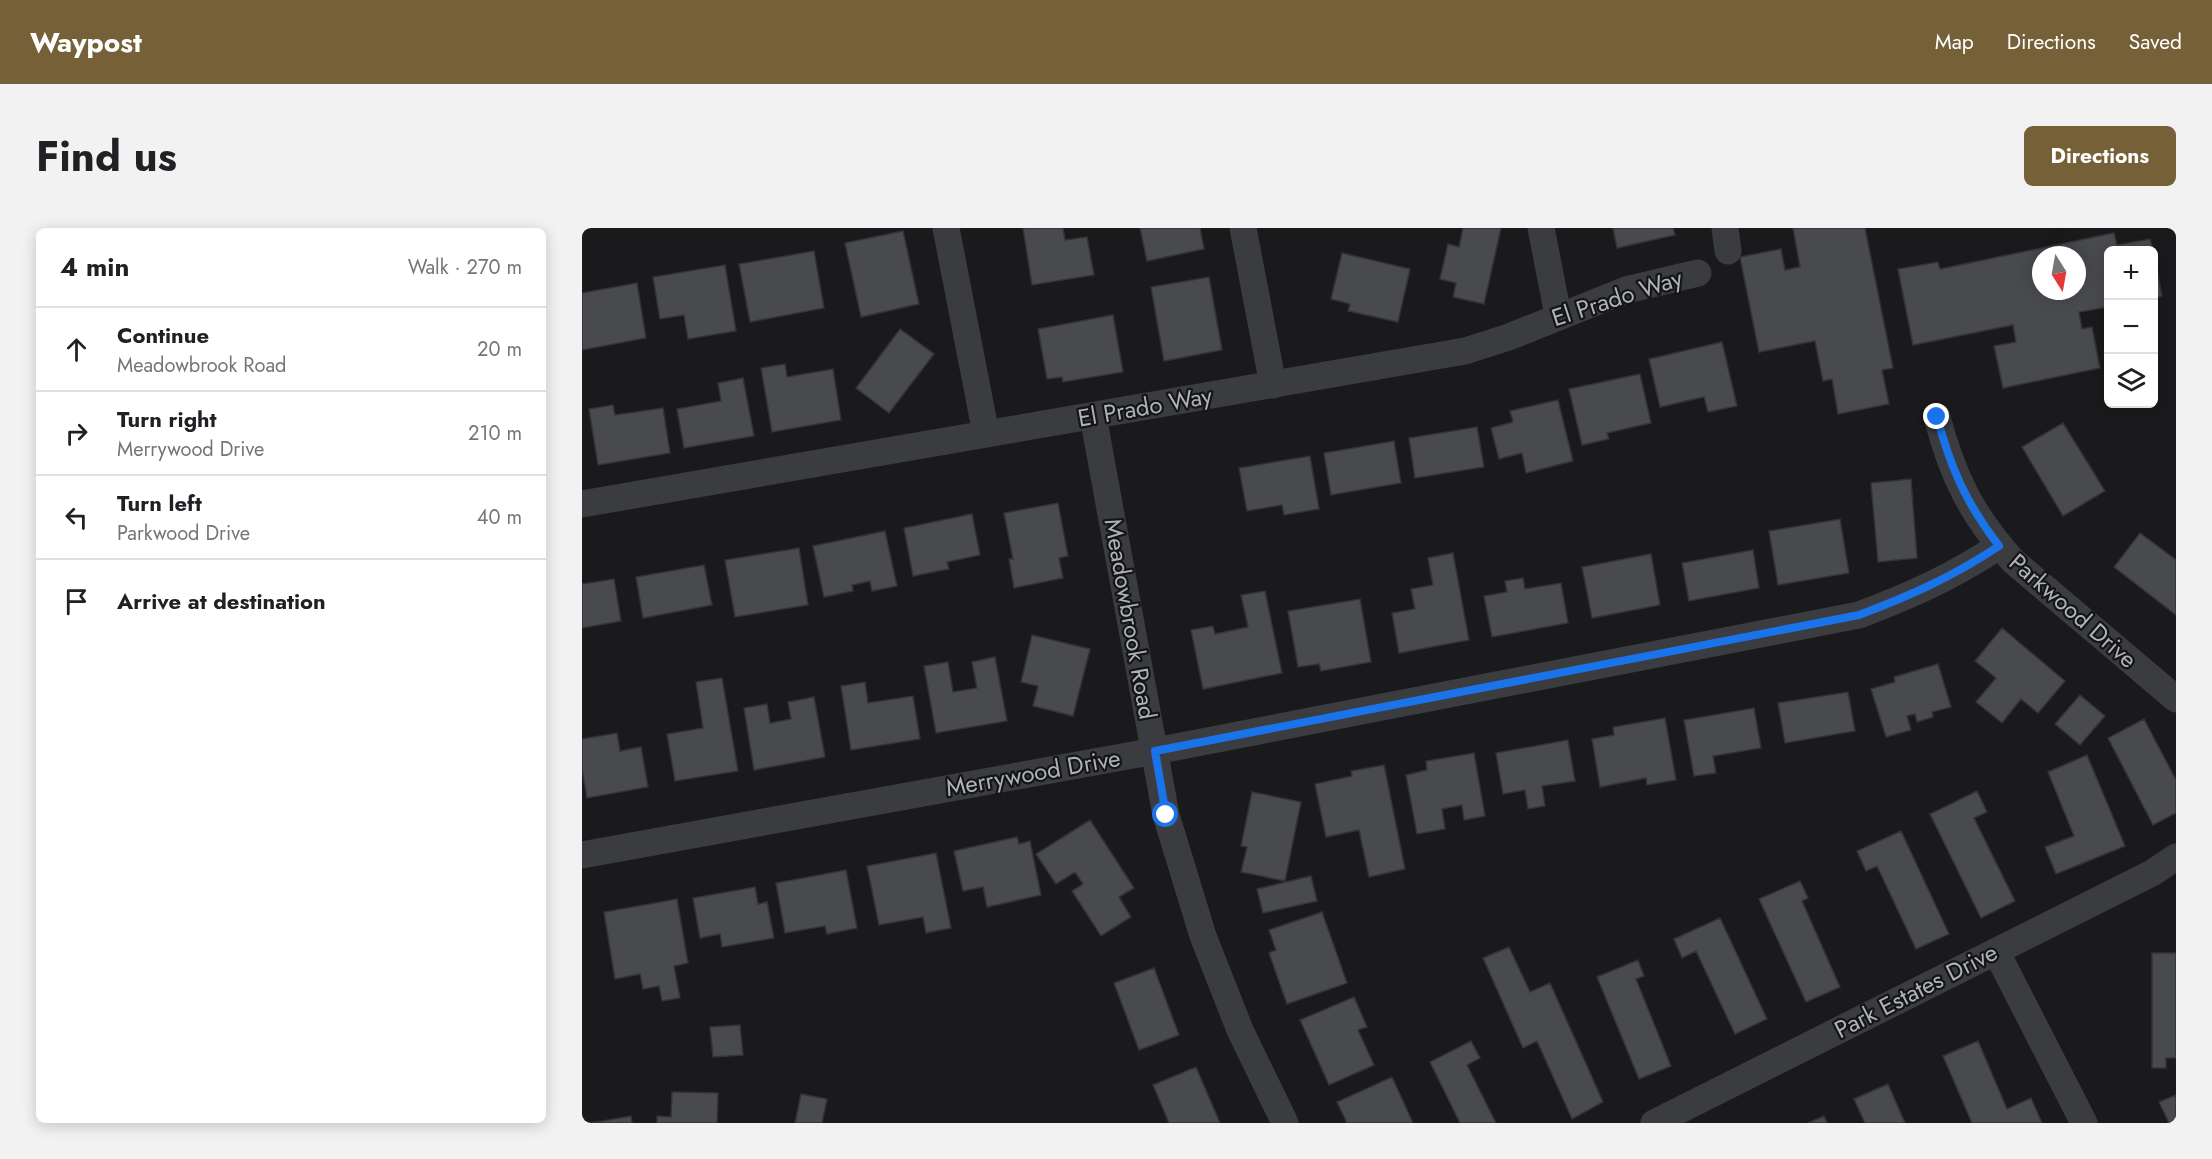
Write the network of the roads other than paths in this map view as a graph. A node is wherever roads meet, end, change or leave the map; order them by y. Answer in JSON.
{"nodes":[{"id":1,"x":946,"y":228,"type":"edge"},
{"id":2,"x":1243,"y":228,"type":"edge"},
{"id":3,"x":1541,"y":228,"type":"edge"},
{"id":4,"x":1698,"y":273,"type":"dead end"},
{"id":5,"x":1558,"y":315,"type":"junction"},
{"id":6,"x":1273,"y":385,"type":"junction"},
{"id":7,"x":1093,"y":416,"type":"junction"},
{"id":8,"x":1937,"y":417,"type":"dead end"},
{"id":9,"x":986,"y":434,"type":"junction"},
{"id":10,"x":582,"y":504,"type":"edge"},
{"id":11,"x":1999,"y":546,"type":"junction"},
{"id":12,"x":2176,"y":699,"type":"edge"},
{"id":13,"x":1155,"y":751,"type":"junction"},
{"id":14,"x":582,"y":855,"type":"edge"},
{"id":15,"x":2176,"y":857,"type":"edge"},
{"id":16,"x":1996,"y":951,"type":"junction"},
{"id":17,"x":1671,"y":1119,"type":"edge"},
{"id":18,"x":1285,"y":1123,"type":"edge"},
{"id":19,"x":2084,"y":1123,"type":"edge"}],
"edges":[{"from":1,"to":9,"type":"street"},
{"from":2,"to":6,"type":"street"},
{"from":3,"to":5,"type":"street"},
{"from":4,"to":5,"type":"street","name":"El Prado Way"},
{"from":5,"to":6,"type":"street","name":"El Prado Way"},
{"from":6,"to":7,"type":"street","name":"El Prado Way"},
{"from":7,"to":9,"type":"street","name":"El Prado Way"},
{"from":7,"to":13,"type":"street","name":"Meadowbrook Road"},
{"from":8,"to":11,"type":"street","name":"Parkwood Drive"},
{"from":9,"to":10,"type":"street","name":"El Prado Way"},
{"from":11,"to":12,"type":"street","name":"Parkwood Drive"},
{"from":11,"to":13,"type":"street","name":"Merrywood Drive"},
{"from":13,"to":14,"type":"street","name":"Merrywood Drive"},
{"from":13,"to":18,"type":"street","name":"Meadowbrook Road"},
{"from":15,"to":16,"type":"street","name":"Park Estates Drive"},
{"from":16,"to":17,"type":"street","name":"Park Estates Drive"},
{"from":16,"to":19,"type":"street"}]}
